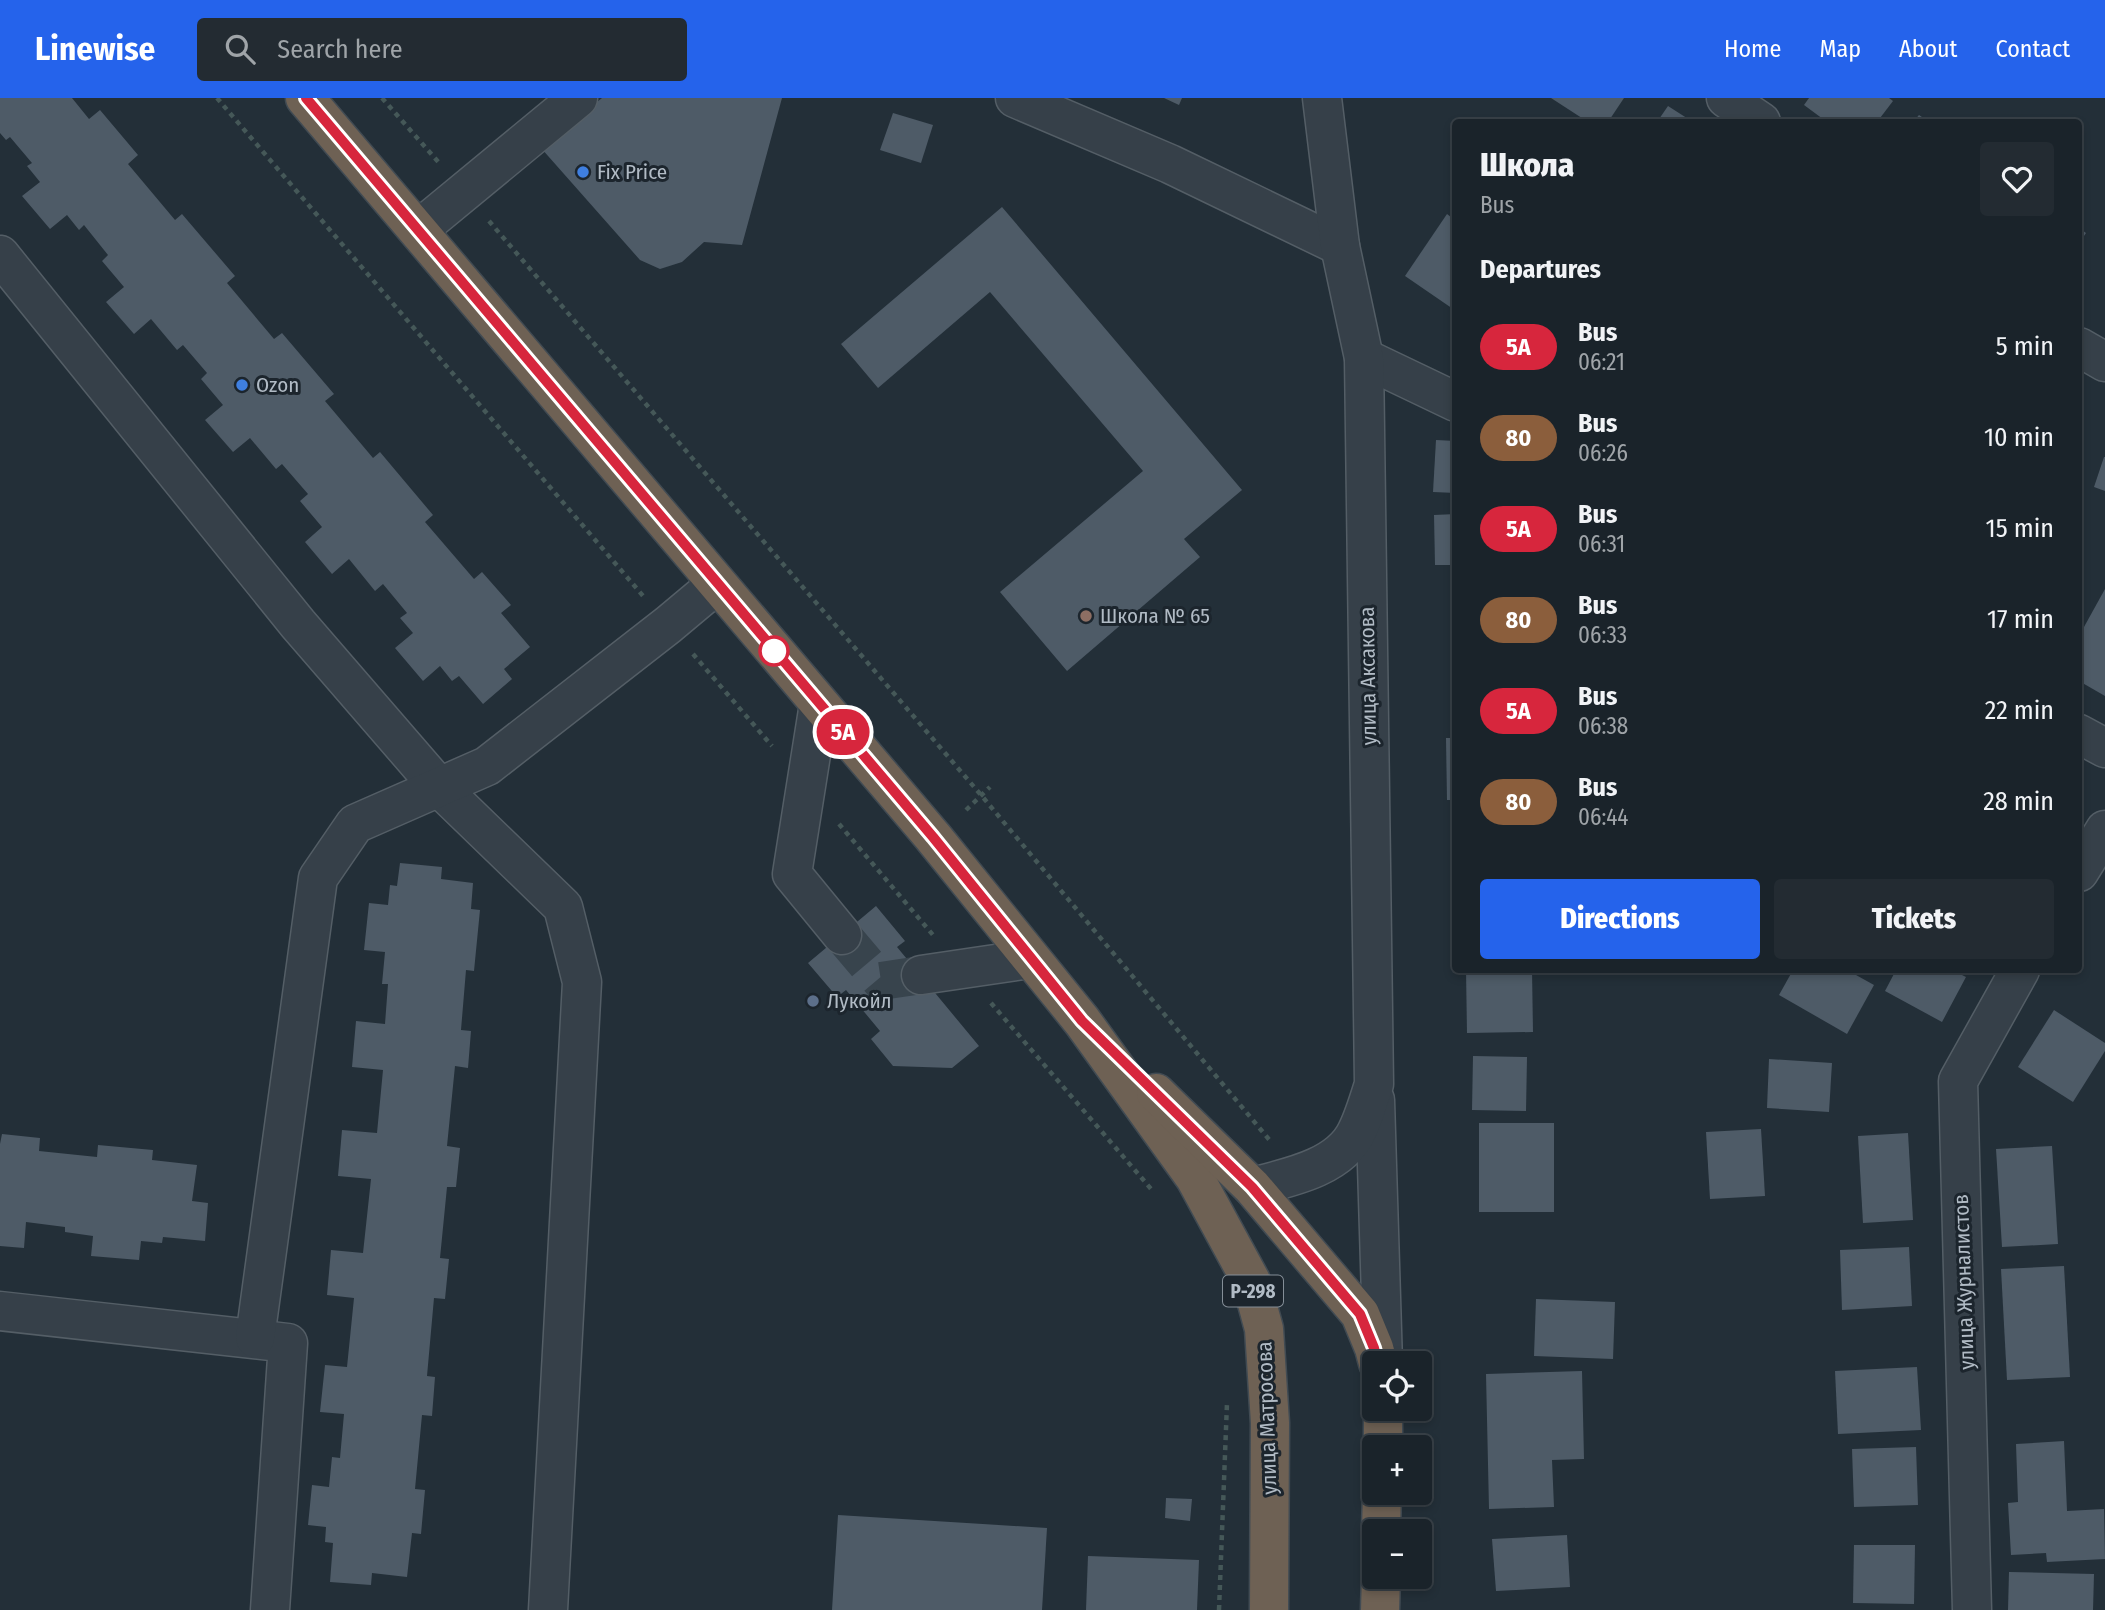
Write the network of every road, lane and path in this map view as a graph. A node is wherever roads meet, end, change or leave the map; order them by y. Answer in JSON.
{"nodes":[{"id":1,"x":306,"y":98,"type":"edge"},
{"id":2,"x":382,"y":98,"type":"edge"},
{"id":3,"x":578,"y":98,"type":"edge"},
{"id":4,"x":1015,"y":98,"type":"edge"},
{"id":5,"x":1322,"y":98,"type":"edge"},
{"id":6,"x":1726,"y":98,"type":"edge"},
{"id":7,"x":1757,"y":119,"type":"edge"},
{"id":8,"x":464,"y":192,"type":"junction"},
{"id":9,"x":418,"y":230,"type":"junction"},
{"id":10,"x":1340,"y":246,"type":"junction"},
{"id":11,"x":0,"y":255,"type":"edge"},
{"id":12,"x":2082,"y":348,"type":"edge"},
{"id":13,"x":1364,"y":358,"type":"junction"},
{"id":14,"x":2105,"y":362,"type":"edge"},
{"id":15,"x":1452,"y":399,"type":"edge"},
{"id":16,"x":717,"y":584,"type":"junction"},
{"id":17,"x":819,"y":704,"type":"junction"},
{"id":18,"x":2082,"y":736,"type":"edge"},
{"id":19,"x":2105,"y":748,"type":"edge"},
{"id":20,"x":439,"y":787,"type":"junction"},
{"id":21,"x":990,"y":787,"type":"dead end"},
{"id":22,"x":981,"y":795,"type":"junction"},
{"id":23,"x":966,"y":810,"type":"dead end"},
{"id":24,"x":2105,"y":830,"type":"edge"},
{"id":25,"x":2082,"y":867,"type":"edge"},
{"id":26,"x":842,"y":934,"type":"tunnel mouth"},
{"id":27,"x":1030,"y":959,"type":"junction"},
{"id":28,"x":2018,"y":973,"type":"edge"},
{"id":29,"x":921,"y":975,"type":"tunnel mouth"},
{"id":30,"x":1082,"y":1021,"type":"junction"},
{"id":31,"x":1374,"y":1084,"type":"junction"},
{"id":32,"x":1276,"y":1148,"type":"dead end"},
{"id":33,"x":1252,"y":1187,"type":"junction"},
{"id":34,"x":0,"y":1311,"type":"edge"},
{"id":35,"x":255,"y":1338,"type":"junction"},
{"id":36,"x":1375,"y":1351,"type":"edge"},
{"id":37,"x":1380,"y":1351,"type":"edge"},
{"id":38,"x":1381,"y":1589,"type":"edge"},
{"id":39,"x":270,"y":1610,"type":"edge"},
{"id":40,"x":548,"y":1610,"type":"edge"},
{"id":41,"x":1269,"y":1610,"type":"edge"},
{"id":42,"x":1380,"y":1610,"type":"edge"},
{"id":43,"x":1972,"y":1610,"type":"edge"}],
"edges":[{"from":1,"to":9,"type":"highway","number":"Р-298"},
{"from":2,"to":8,"type":"path"},
{"from":3,"to":8,"type":"street"},
{"from":4,"to":10,"type":"street"},
{"from":5,"to":10,"type":"street","name":"улица Аксакова"},
{"from":6,"to":7,"type":"street"},
{"from":8,"to":9,"type":"street"},
{"from":8,"to":22,"type":"path"},
{"from":9,"to":16,"type":"highway","number":"Р-298"},
{"from":10,"to":13,"type":"street","name":"улица Аксакова"},
{"from":11,"to":20,"type":"street"},
{"from":12,"to":14,"type":"street"},
{"from":13,"to":15,"type":"street"},
{"from":13,"to":31,"type":"street","name":"улица Аксакова"},
{"from":16,"to":17,"type":"highway","number":"Р-298"},
{"from":16,"to":20,"type":"street"},
{"from":17,"to":26,"type":"street"},
{"from":17,"to":27,"type":"highway","number":"Р-298"},
{"from":18,"to":19,"type":"street"},
{"from":20,"to":35,"type":"street"},
{"from":20,"to":40,"type":"street"},
{"from":21,"to":22,"type":"path"},
{"from":22,"to":23,"type":"path"},
{"from":22,"to":32,"type":"path"},
{"from":24,"to":25,"type":"street"},
{"from":27,"to":29,"type":"street"},
{"from":27,"to":30,"type":"highway","number":"Р-298"},
{"from":28,"to":43,"type":"street","name":"улица Журналистов"},
{"from":30,"to":33,"type":"highway","number":"Р-298"},
{"from":30,"to":41,"type":"highway","name":"улица Матросова","number":"Р-298"},
{"from":31,"to":33,"type":"street","name":"улица Аксакова"},
{"from":31,"to":37,"type":"street"},
{"from":33,"to":36,"type":"highway","number":"Р-298"},
{"from":34,"to":35,"type":"street"},
{"from":35,"to":39,"type":"street"},
{"from":38,"to":42,"type":"highway"}]}
